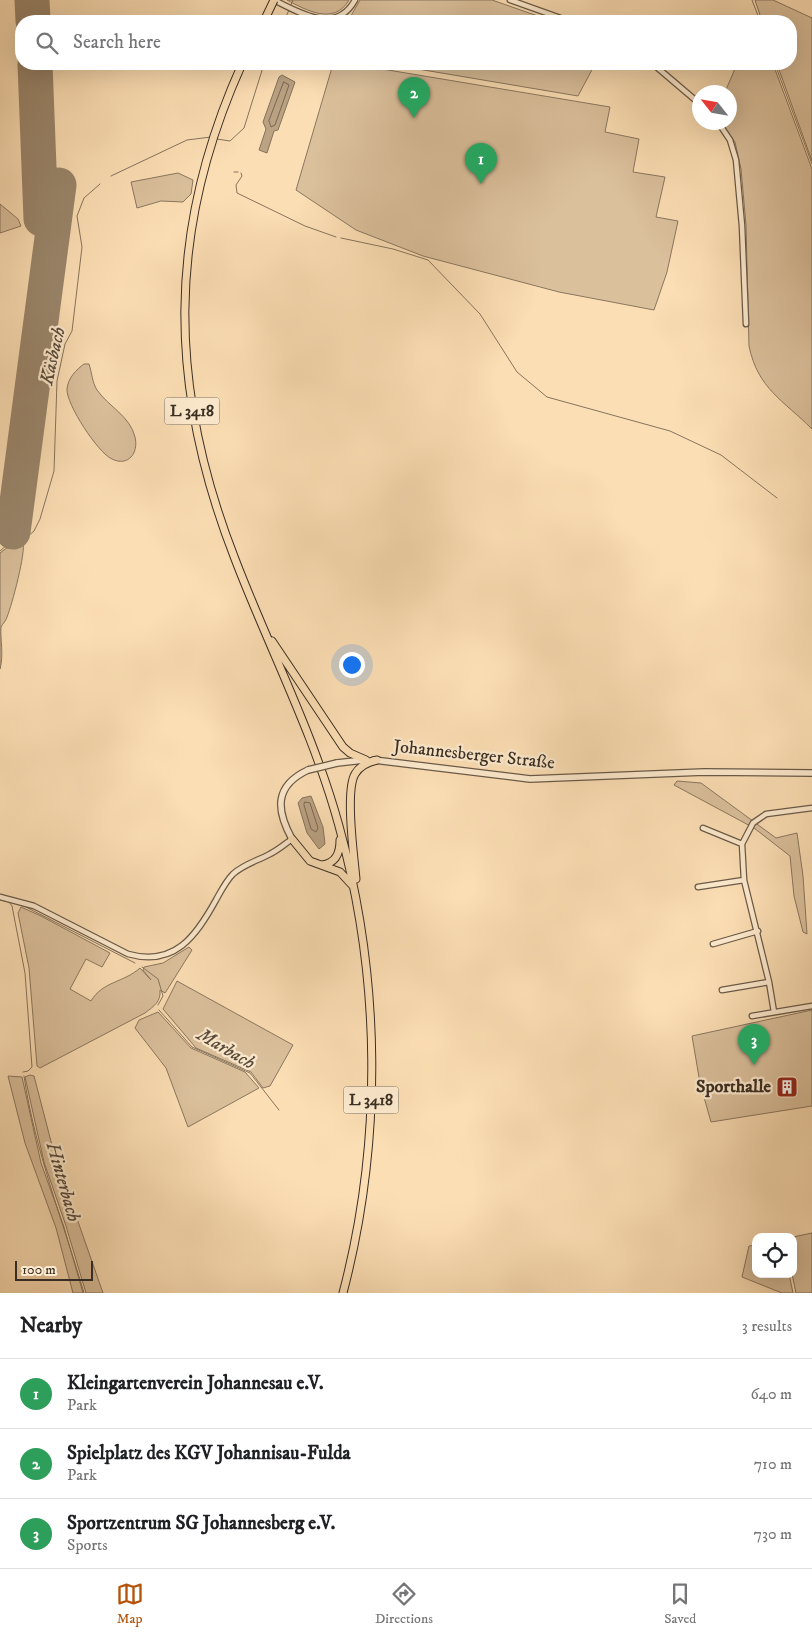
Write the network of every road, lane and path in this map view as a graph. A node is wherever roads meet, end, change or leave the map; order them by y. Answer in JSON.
{"nodes":[{"id":1,"x":273,"y":0,"type":"edge"},
{"id":2,"x":355,"y":0,"type":"edge"},
{"id":3,"x":510,"y":0,"type":"edge"},
{"id":4,"x":264,"y":15,"type":"edge"},
{"id":5,"x":267,"y":15,"type":"edge"},
{"id":6,"x":308,"y":15,"type":"edge"},
{"id":7,"x":341,"y":15,"type":"edge"},
{"id":8,"x":552,"y":15,"type":"edge"},
{"id":9,"x":239,"y":70,"type":"edge"},
{"id":10,"x":660,"y":70,"type":"edge"},
{"id":11,"x":692,"y":97,"type":"edge"},
{"id":12,"x":723,"y":130,"type":"edge"},
{"id":13,"x":746,"y":324,"type":"dead end"},
{"id":14,"x":259,"y":617,"type":"junction"},
{"id":15,"x":366,"y":760,"type":"junction"},
{"id":16,"x":377,"y":760,"type":"junction"},
{"id":17,"x":812,"y":773,"type":"edge"},
{"id":18,"x":812,"y":808,"type":"edge"},
{"id":19,"x":339,"y":826,"type":"junction"},
{"id":20,"x":703,"y":828,"type":"dead end"},
{"id":21,"x":292,"y":839,"type":"junction"},
{"id":22,"x":742,"y":844,"type":"junction"},
{"id":23,"x":317,"y":865,"type":"junction"},
{"id":24,"x":744,"y":880,"type":"junction"},
{"id":25,"x":354,"y":887,"type":"junction"},
{"id":26,"x":698,"y":887,"type":"dead end"},
{"id":27,"x":0,"y":897,"type":"edge"},
{"id":28,"x":358,"y":906,"type":"junction"},
{"id":29,"x":758,"y":931,"type":"junction"},
{"id":30,"x":713,"y":944,"type":"dead end"},
{"id":31,"x":769,"y":982,"type":"junction"},
{"id":32,"x":722,"y":990,"type":"dead end"},
{"id":33,"x":812,"y":1006,"type":"edge"},
{"id":34,"x":774,"y":1012,"type":"junction"},
{"id":35,"x":752,"y":1016,"type":"dead end"},
{"id":36,"x":343,"y":1293,"type":"edge"}],
"edges":[{"from":1,"to":4,"type":"main road","bridge":true},
{"from":1,"to":5,"type":"main road","bridge":true},
{"from":1,"to":6,"type":"street"},
{"from":2,"to":7,"type":"street"},
{"from":3,"to":8,"type":"street"},
{"from":9,"to":14,"type":"main road","number":"L 3418"},
{"from":10,"to":11,"type":"street"},
{"from":12,"to":13,"type":"street"},
{"from":14,"to":15,"type":"main road"},
{"from":14,"to":19,"type":"main road","number":"L 3418"},
{"from":15,"to":16,"type":"street","name":"Johannesberger Straße"},
{"from":15,"to":21,"type":"street","name":"Johannesberger Straße","bridge":true},
{"from":16,"to":17,"type":"street","name":"Johannesberger Straße"},
{"from":16,"to":28,"type":"main road"},
{"from":18,"to":22,"type":"street"},
{"from":19,"to":23,"type":"main road"},
{"from":19,"to":25,"type":"main road","number":"L 3418"},
{"from":20,"to":22,"type":"street"},
{"from":21,"to":23,"type":"main road"},
{"from":21,"to":27,"type":"street"},
{"from":22,"to":24,"type":"street"},
{"from":23,"to":25,"type":"main road"},
{"from":24,"to":26,"type":"street"},
{"from":24,"to":29,"type":"street"},
{"from":25,"to":28,"type":"main road","number":"L 3418"},
{"from":28,"to":36,"type":"main road","number":"L 3418"},
{"from":29,"to":30,"type":"street"},
{"from":29,"to":31,"type":"street"},
{"from":31,"to":32,"type":"street"},
{"from":31,"to":34,"type":"street"},
{"from":33,"to":34,"type":"street"},
{"from":34,"to":35,"type":"street"}]}
